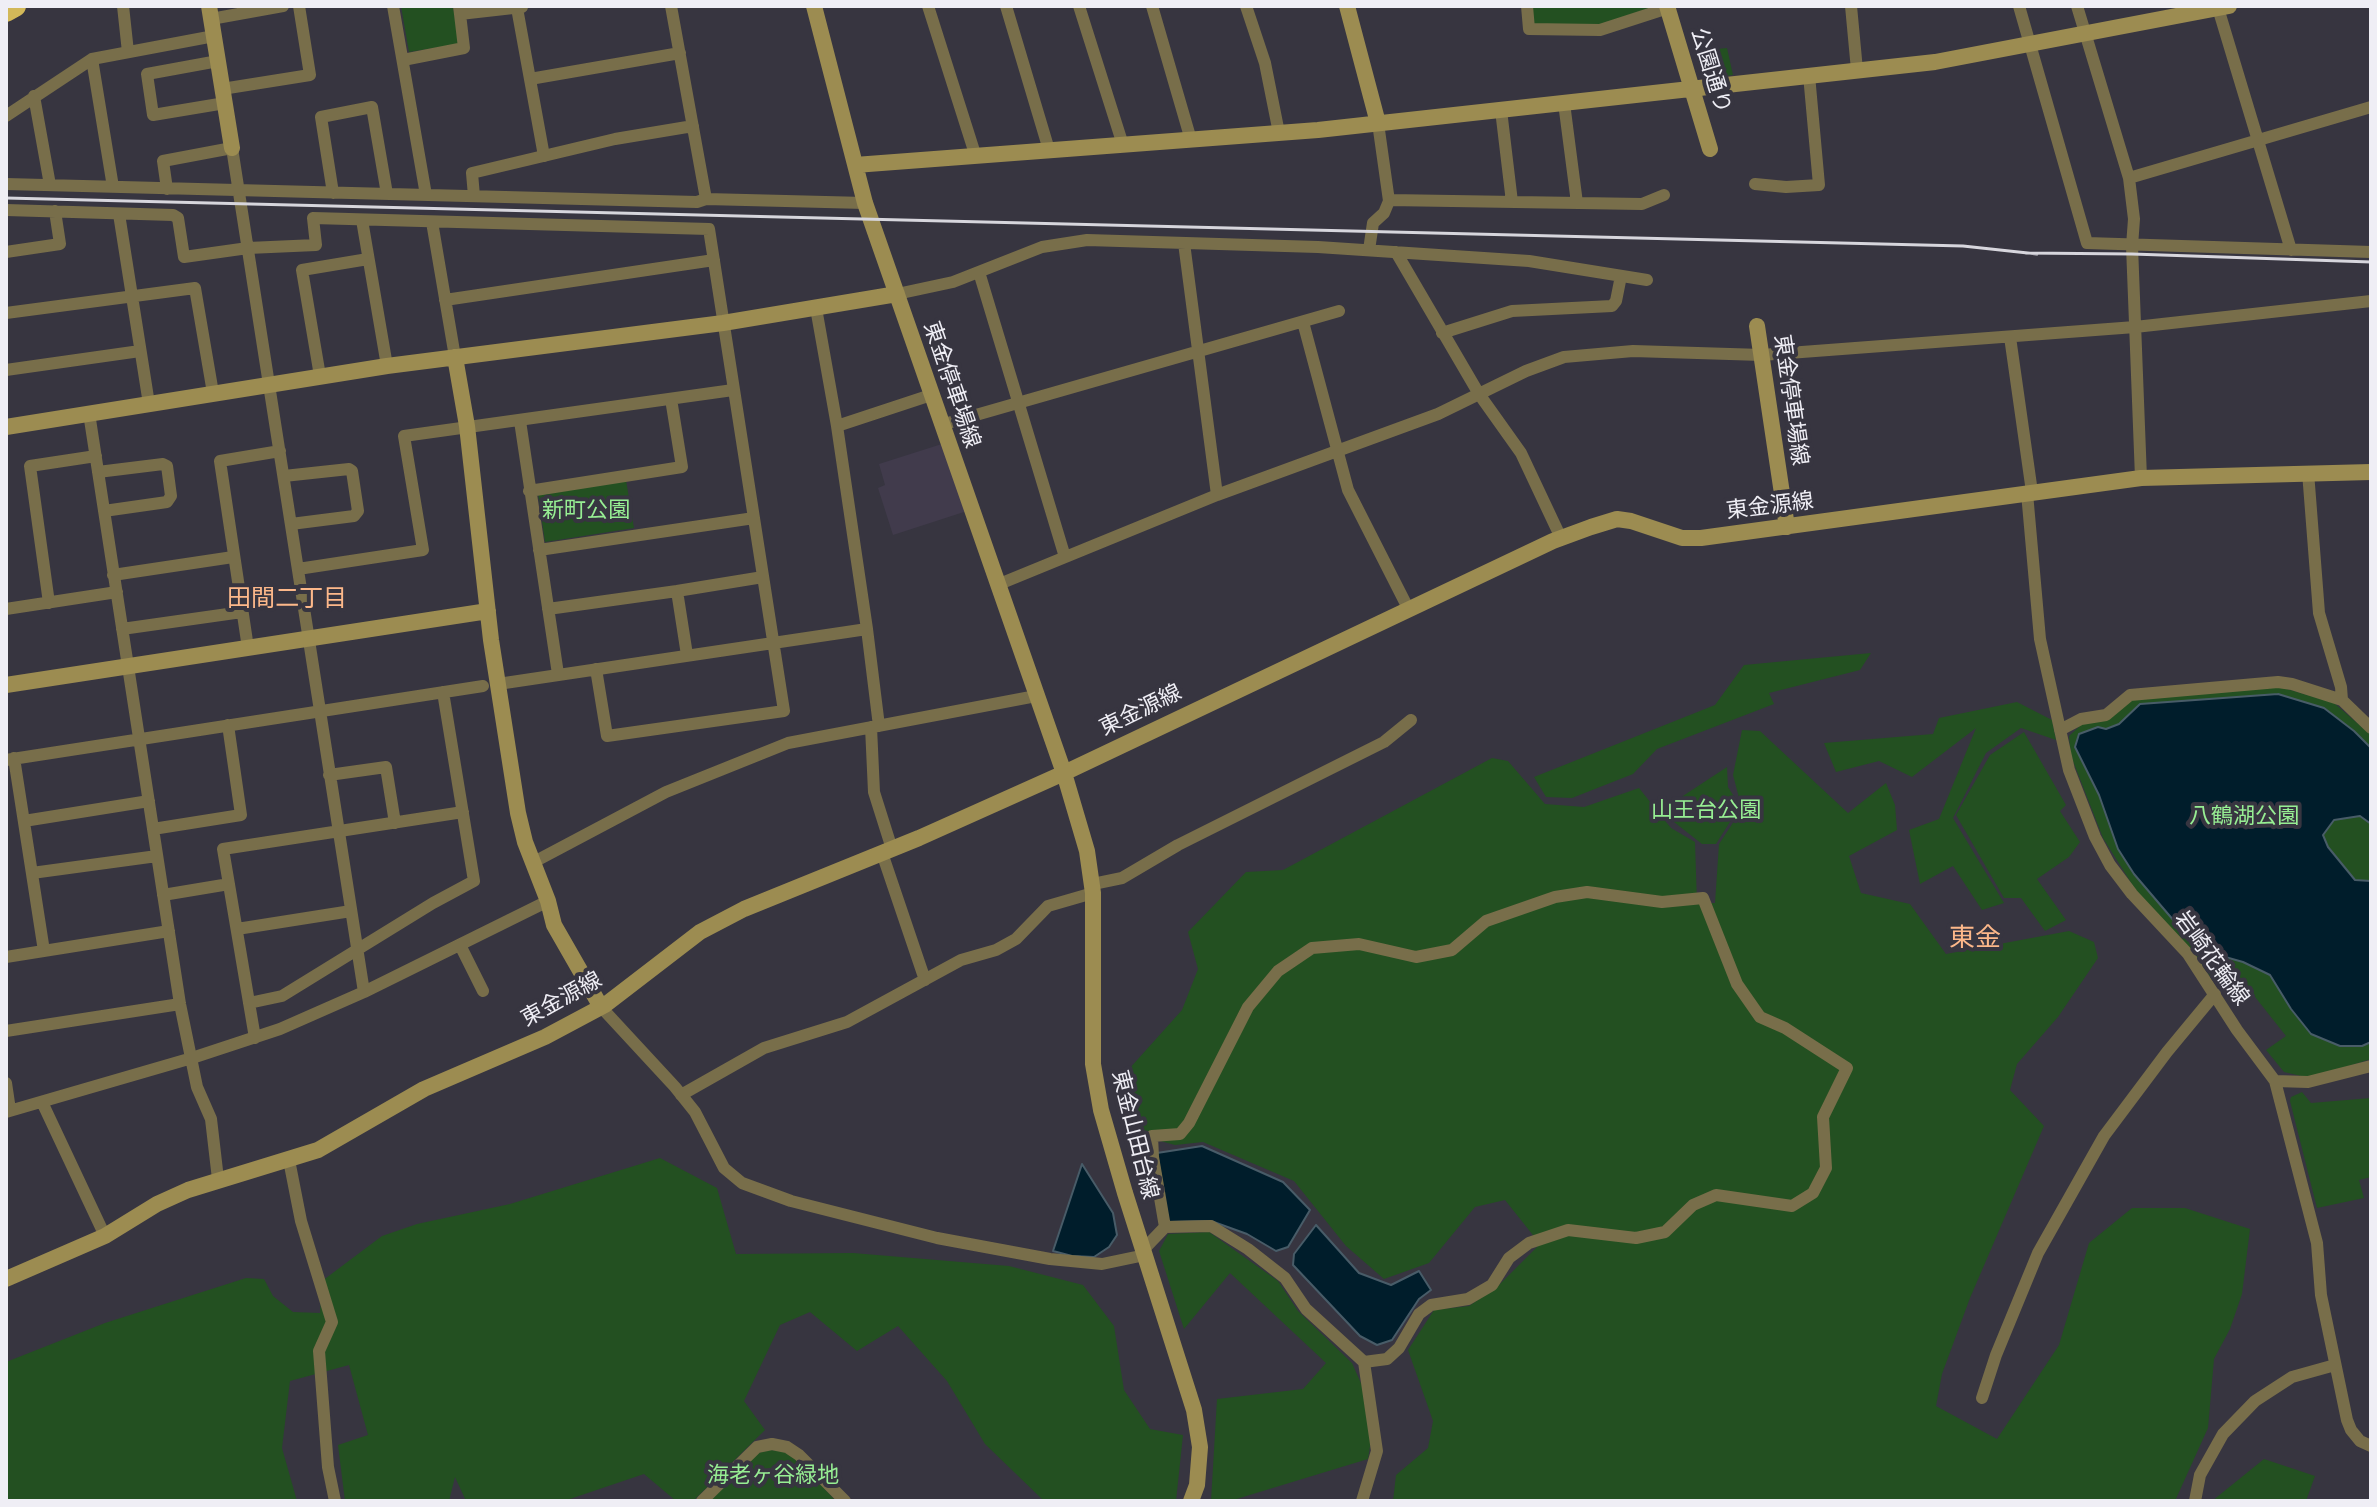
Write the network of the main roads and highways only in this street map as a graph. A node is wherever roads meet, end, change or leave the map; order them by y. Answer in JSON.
{"nodes":[{"id":1,"x":15,"y":6,"type":"edge"},
{"id":2,"x":814,"y":6,"type":"edge"},
{"id":3,"x":1347,"y":6,"type":"edge"},
{"id":4,"x":1668,"y":7,"type":"edge"},
{"id":5,"x":2224,"y":7,"type":"edge"},
{"id":6,"x":6,"y":11,"type":"edge"},
{"id":7,"x":2174,"y":11,"type":"edge"},
{"id":8,"x":210,"y":12,"type":"edge"},
{"id":9,"x":1693,"y":89,"type":"junction"},
{"id":10,"x":1378,"y":123,"type":"junction"},
{"id":11,"x":232,"y":148,"type":"road end"},
{"id":12,"x":1710,"y":149,"type":"dead end"},
{"id":13,"x":855,"y":165,"type":"junction"},
{"id":14,"x":897,"y":294,"type":"junction"},
{"id":15,"x":1757,"y":326,"type":"dead end"},
{"id":16,"x":455,"y":357,"type":"junction"},
{"id":17,"x":6,"y":427,"type":"edge"},
{"id":18,"x":2371,"y":472,"type":"edge"},
{"id":19,"x":1787,"y":527,"type":"junction"},
{"id":20,"x":488,"y":611,"type":"junction"},
{"id":21,"x":6,"y":685,"type":"edge"},
{"id":22,"x":1064,"y":773,"type":"junction"},
{"id":23,"x":601,"y":1007,"type":"junction"},
{"id":24,"x":6,"y":1279,"type":"edge"},
{"id":25,"x":1191,"y":1501,"type":"edge"}],
"edges":[{"from":1,"to":6,"type":"highway"},
{"from":2,"to":13,"type":"main road","name":"東金停車場線"},
{"from":3,"to":10,"type":"main road"},
{"from":4,"to":9,"type":"main road","name":"公園通り"},
{"from":5,"to":7,"type":"main road"},
{"from":7,"to":9,"type":"main road"},
{"from":8,"to":11,"type":"main road"},
{"from":9,"to":10,"type":"main road"},
{"from":9,"to":12,"type":"main road","name":"公園通り"},
{"from":10,"to":13,"type":"main road"},
{"from":13,"to":14,"type":"main road","name":"東金停車場線"},
{"from":14,"to":16,"type":"main road"},
{"from":14,"to":22,"type":"main road","name":"東金停車場線"},
{"from":15,"to":19,"type":"main road","name":"東金停車場線"},
{"from":16,"to":17,"type":"main road"},
{"from":16,"to":20,"type":"main road"},
{"from":18,"to":19,"type":"main road","name":"東金源線"},
{"from":19,"to":22,"type":"main road","name":"東金源線"},
{"from":20,"to":21,"type":"main road"},
{"from":20,"to":23,"type":"main road"},
{"from":22,"to":23,"type":"main road","name":"東金源線"},
{"from":22,"to":25,"type":"main road","name":"東金山田台線"},
{"from":23,"to":24,"type":"main road","name":"東金源線"}]}
